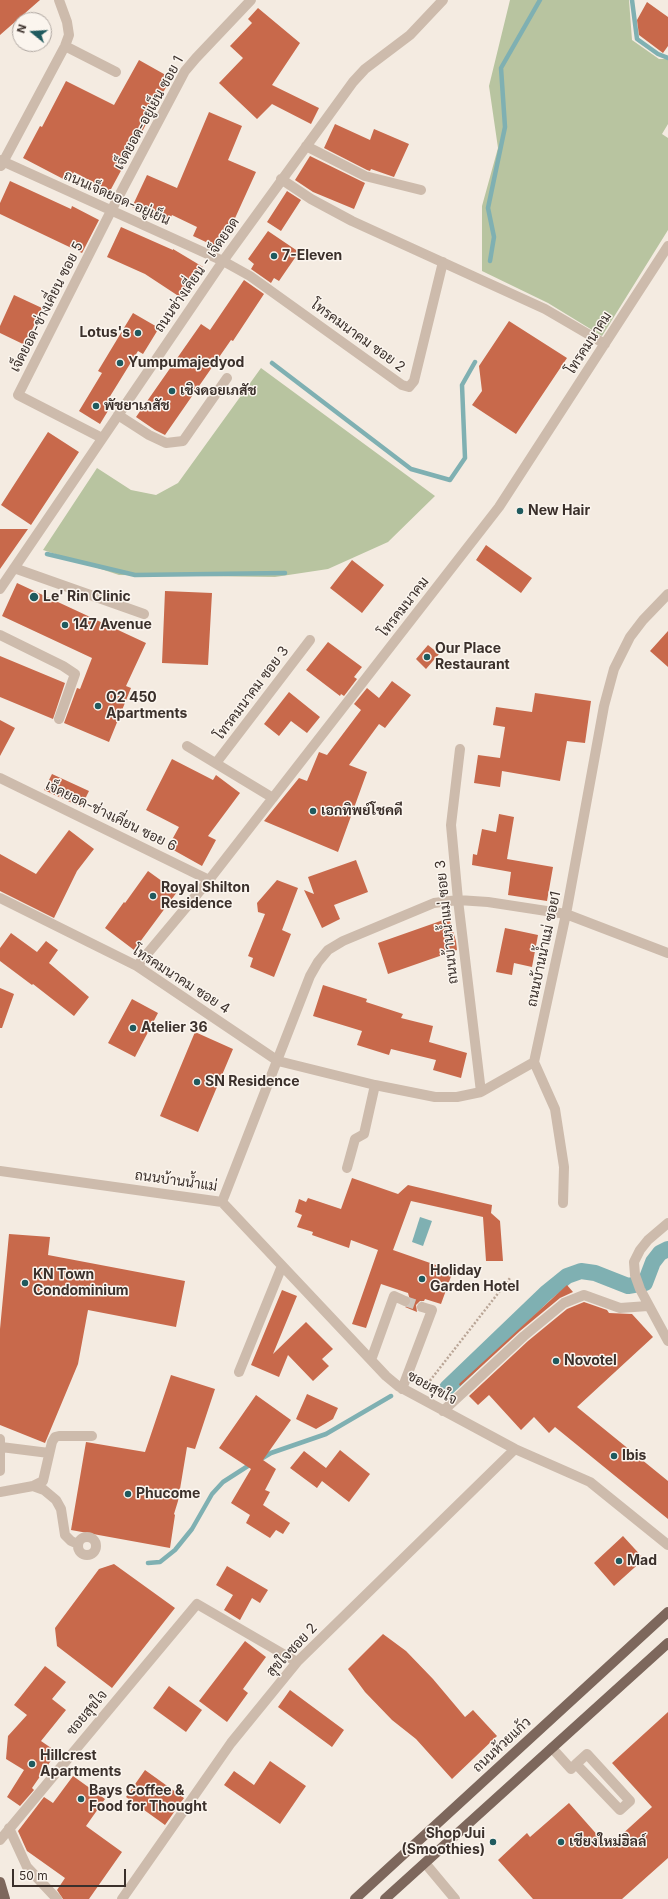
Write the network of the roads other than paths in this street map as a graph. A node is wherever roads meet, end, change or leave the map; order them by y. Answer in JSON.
{"nodes":[{"id":1,"x":59,"y":0,"type":"edge"},
{"id":2,"x":252,"y":0,"type":"edge"},
{"id":3,"x":443,"y":0,"type":"edge"},
{"id":4,"x":65,"y":46,"type":"junction"},
{"id":5,"x":116,"y":72,"type":"dead end"},
{"id":6,"x":306,"y":146,"type":"junction"},
{"id":7,"x":1,"y":162,"type":"edge"},
{"id":8,"x":281,"y":179,"type":"junction"},
{"id":9,"x":421,"y":190,"type":"dead end"},
{"id":10,"x":112,"y":211,"type":"junction"},
{"id":11,"x":668,"y":246,"type":"edge"},
{"id":12,"x":223,"y":261,"type":"junction"},
{"id":13,"x":443,"y":262,"type":"junction"},
{"id":14,"x":605,"y":344,"type":"junction"},
{"id":15,"x":227,"y":378,"type":"dead end"},
{"id":16,"x":118,"y":415,"type":"junction"},
{"id":17,"x":102,"y":438,"type":"junction"},
{"id":18,"x":14,"y":568,"type":"junction"},
{"id":19,"x":0,"y":589,"type":"edge"},
{"id":20,"x":668,"y":594,"type":"edge"},
{"id":21,"x":144,"y":614,"type":"dead end"},
{"id":22,"x":0,"y":635,"type":"edge"},
{"id":23,"x":310,"y":640,"type":"dead end"},
{"id":24,"x":58,"y":719,"type":"dead end"},
{"id":25,"x":187,"y":746,"type":"dead end"},
{"id":26,"x":460,"y":749,"type":"dead end"},
{"id":27,"x":216,"y":763,"type":"junction"},
{"id":28,"x":0,"y":778,"type":"edge"},
{"id":29,"x":273,"y":798,"type":"junction"},
{"id":30,"x":209,"y":880,"type":"junction"},
{"id":31,"x":0,"y":898,"type":"edge"},
{"id":32,"x":458,"y":900,"type":"junction"},
{"id":33,"x":566,"y":914,"type":"junction"},
{"id":34,"x":668,"y":954,"type":"edge"},
{"id":35,"x":137,"y":966,"type":"junction"},
{"id":36,"x":278,"y":1061,"type":"junction"},
{"id":37,"x":534,"y":1062,"type":"junction"},
{"id":38,"x":375,"y":1085,"type":"junction"},
{"id":39,"x":480,"y":1092,"type":"junction"},
{"id":40,"x":347,"y":1168,"type":"dead end"},
{"id":41,"x":0,"y":1171,"type":"edge"},
{"id":42,"x":222,"y":1202,"type":"junction"},
{"id":43,"x":563,"y":1203,"type":"dead end"},
{"id":44,"x":668,"y":1224,"type":"edge"},
{"id":45,"x":282,"y":1266,"type":"junction"},
{"id":46,"x":406,"y":1301,"type":"tunnel mouth"},
{"id":47,"x":648,"y":1306,"type":"junction"},
{"id":48,"x":422,"y":1307,"type":"tunnel mouth"},
{"id":49,"x":668,"y":1341,"type":"edge"},
{"id":50,"x":371,"y":1360,"type":"junction"},
{"id":51,"x":238,"y":1372,"type":"dead end"},
{"id":52,"x":402,"y":1389,"type":"junction"},
{"id":53,"x":443,"y":1411,"type":"junction"},
{"id":54,"x":92,"y":1436,"type":"dead end"},
{"id":55,"x":1,"y":1443,"type":"edge"},
{"id":56,"x":515,"y":1449,"type":"junction"},
{"id":57,"x":49,"y":1453,"type":"junction"},
{"id":58,"x":0,"y":1471,"type":"edge"},
{"id":59,"x":33,"y":1486,"type":"junction"},
{"id":60,"x":0,"y":1492,"type":"edge"},
{"id":61,"x":78,"y":1544,"type":"dead end"},
{"id":62,"x":668,"y":1545,"type":"edge"},
{"id":63,"x":668,"y":1612,"type":"edge"},
{"id":64,"x":668,"y":1643,"type":"edge"},
{"id":65,"x":297,"y":1662,"type":"junction"},
{"id":66,"x":552,"y":1748,"type":"junction"},
{"id":67,"x":576,"y":1764,"type":"junction"},
{"id":68,"x":9,"y":1828,"type":"junction"},
{"id":69,"x":0,"y":1840,"type":"edge"},
{"id":70,"x":425,"y":1863,"type":"junction"},
{"id":71,"x":0,"y":1882,"type":"edge"},
{"id":72,"x":5,"y":1899,"type":"edge"},
{"id":73,"x":57,"y":1899,"type":"edge"},
{"id":74,"x":122,"y":1899,"type":"edge"},
{"id":75,"x":355,"y":1899,"type":"edge"},
{"id":76,"x":385,"y":1899,"type":"edge"},
{"id":77,"x":455,"y":1899,"type":"edge"}],
"edges":[{"from":1,"to":4,"type":"street"},
{"from":2,"to":10,"type":"street","name":"เจ็ดยอด-อยู่เย็น ซอย 1"},
{"from":3,"to":6,"type":"street","name":"ถนนช่างเคี่ยน - เจ็ดยอด"},
{"from":4,"to":5,"type":"street"},
{"from":4,"to":7,"type":"street"},
{"from":6,"to":8,"type":"street","name":"ถนนช่างเคี่ยน - เจ็ดยอด"},
{"from":6,"to":9,"type":"street"},
{"from":7,"to":10,"type":"street","name":"ถนนเจ็ดยอด-อยู่เย็น"},
{"from":8,"to":12,"type":"street","name":"ถนนช่างเคี่ยน - เจ็ดยอด"},
{"from":8,"to":13,"type":"street"},
{"from":10,"to":12,"type":"street","name":"ถนนเจ็ดยอด-อยู่เย็น"},
{"from":10,"to":17,"type":"street","name":"เจ็ดยอด-ช่างเคี่ยน ซอย 5"},
{"from":11,"to":14,"type":"street","name":"โทรคมนาคม"},
{"from":12,"to":13,"type":"street","name":"โทรคมนาคม ซอย 2"},
{"from":12,"to":16,"type":"street","name":"ถนนช่างเคี่ยน - เจ็ดยอด"},
{"from":13,"to":14,"type":"street"},
{"from":14,"to":29,"type":"street","name":"โทรคมนาคม"},
{"from":15,"to":16,"type":"street"},
{"from":16,"to":17,"type":"street","name":"ถนนช่างเคี่ยน - เจ็ดยอด"},
{"from":17,"to":18,"type":"street","name":"ถนนช่างเคี่ยน - เจ็ดยอด"},
{"from":18,"to":19,"type":"street","name":"ถนนช่างเคี่ยน - เจ็ดยอด"},
{"from":18,"to":21,"type":"street"},
{"from":20,"to":33,"type":"street","name":"ถนนบ้านน้ำแม่ ซอย1"},
{"from":22,"to":24,"type":"street"},
{"from":23,"to":27,"type":"street","name":"โทรคมนาคม ซอย 3"},
{"from":25,"to":27,"type":"street"},
{"from":26,"to":32,"type":"street","name":"ถนนบ้านน้ำแม่ ซอย 3"},
{"from":27,"to":29,"type":"street"},
{"from":28,"to":30,"type":"street","name":"เจ็ดยอด-ช่างเคี่ยน ซอย 6"},
{"from":29,"to":30,"type":"street","name":"โทรคมนาคม"},
{"from":30,"to":35,"type":"street","name":"โทรคมนาคม"},
{"from":31,"to":35,"type":"street","name":"โทรคมนาคม ซอย 4"},
{"from":32,"to":33,"type":"street","name":"ถนนบ้านน้ำแม่"},
{"from":32,"to":36,"type":"street","name":"ถนนบ้านน้ำแม่"},
{"from":32,"to":39,"type":"street","name":"ถนนบ้านน้ำแม่ ซอย 3"},
{"from":33,"to":34,"type":"street","name":"ถนนบ้านน้ำแม่"},
{"from":33,"to":37,"type":"street","name":"ถนนบ้านน้ำแม่ ซอย1"},
{"from":35,"to":36,"type":"street","name":"โทรคมนาคม ซอย 4"},
{"from":36,"to":38,"type":"street"},
{"from":36,"to":42,"type":"street","name":"ถนนบ้านน้ำแม่"},
{"from":37,"to":39,"type":"street"},
{"from":37,"to":43,"type":"street"},
{"from":38,"to":39,"type":"street"},
{"from":38,"to":40,"type":"street"},
{"from":41,"to":42,"type":"street","name":"ถนนบ้านน้ำแม่"},
{"from":42,"to":45,"type":"street","name":"ซอยสุขใจ"},
{"from":44,"to":47,"type":"street"},
{"from":45,"to":50,"type":"street","name":"ซอยสุขใจ"},
{"from":45,"to":51,"type":"street"},
{"from":46,"to":50,"type":"street"},
{"from":47,"to":49,"type":"street"},
{"from":47,"to":53,"type":"street"},
{"from":48,"to":52,"type":"street"},
{"from":50,"to":52,"type":"street","name":"ซอยสุขใจ"},
{"from":52,"to":53,"type":"street","name":"ซอยสุขใจ"},
{"from":53,"to":56,"type":"street","name":"ซอยสุขใจ"},
{"from":54,"to":57,"type":"street"},
{"from":55,"to":57,"type":"street"},
{"from":55,"to":58,"type":"street"},
{"from":56,"to":62,"type":"street","name":"ซอยสุขใจ"},
{"from":56,"to":65,"type":"street","name":"สุขใจซอย 2"},
{"from":57,"to":59,"type":"street"},
{"from":59,"to":60,"type":"street"},
{"from":59,"to":61,"type":"street"},
{"from":63,"to":75,"type":"main road","name":"ถนนห้วยแก้ว"},
{"from":64,"to":66,"type":"main road"},
{"from":65,"to":68,"type":"street","name":"ซอยสุขใจ"},
{"from":65,"to":74,"type":"street","name":"สุขใจซอย 2"},
{"from":66,"to":67,"type":"street"},
{"from":66,"to":70,"type":"main road"},
{"from":67,"to":67,"type":"street"},
{"from":68,"to":69,"type":"street","name":"ซอยสุขใจ"},
{"from":68,"to":73,"type":"street"},
{"from":70,"to":76,"type":"main road"},
{"from":70,"to":77,"type":"street"},
{"from":71,"to":72,"type":"main road"}]}
